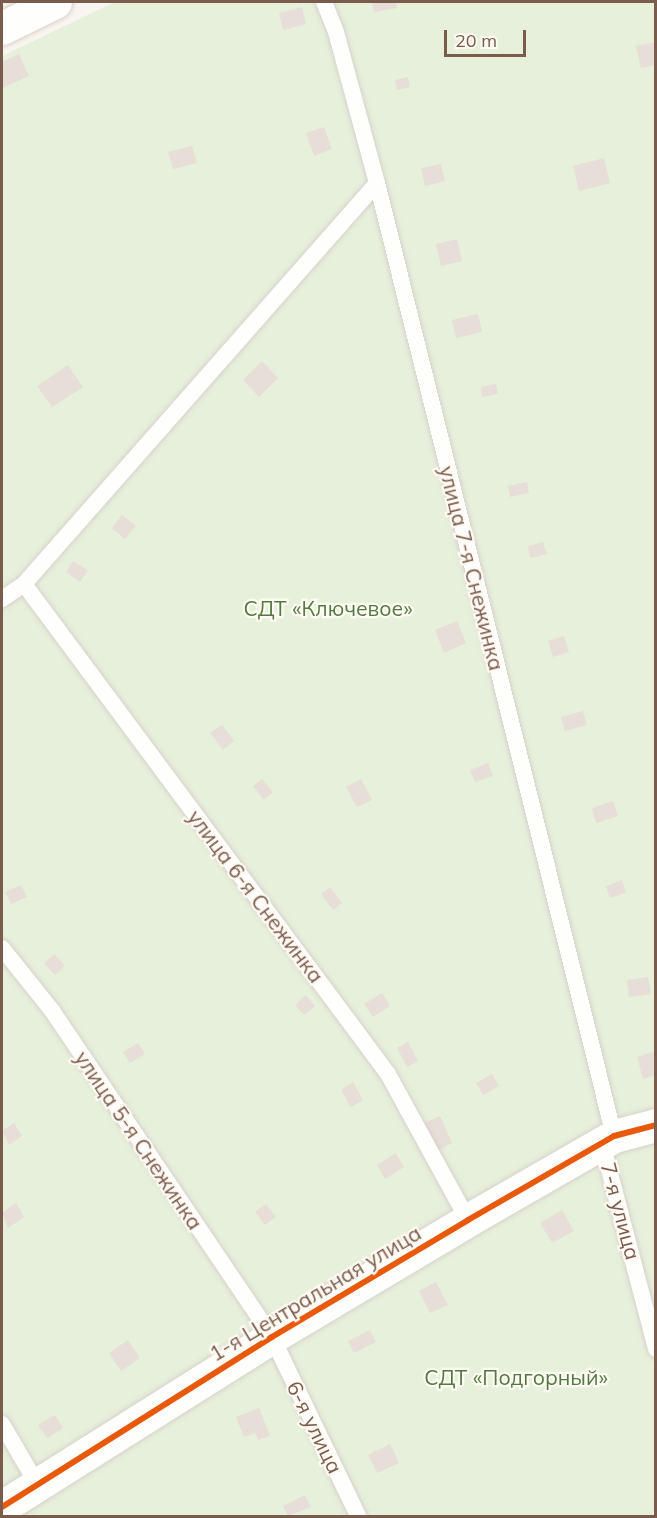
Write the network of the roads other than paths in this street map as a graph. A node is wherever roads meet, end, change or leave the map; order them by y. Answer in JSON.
{"nodes":[{"id":1,"x":55,"y":2,"type":"edge"},
{"id":2,"x":324,"y":2,"type":"edge"},
{"id":3,"x":2,"y":28,"type":"edge"},
{"id":4,"x":377,"y":183,"type":"junction"},
{"id":5,"x":24,"y":584,"type":"junction"},
{"id":6,"x":2,"y":600,"type":"edge"},
{"id":7,"x":2,"y":948,"type":"edge"},
{"id":8,"x":656,"y":1125,"type":"edge"},
{"id":9,"x":608,"y":1140,"type":"junction"},
{"id":10,"x":468,"y":1220,"type":"junction"},
{"id":11,"x":272,"y":1337,"type":"junction"},
{"id":12,"x":656,"y":1349,"type":"edge"},
{"id":13,"x":2,"y":1424,"type":"edge"},
{"id":14,"x":37,"y":1484,"type":"junction"},
{"id":15,"x":2,"y":1506,"type":"edge"},
{"id":16,"x":358,"y":1516,"type":"edge"}],
"edges":[{"from":1,"to":3,"type":"street"},
{"from":2,"to":4,"type":"lane","name":"улица 7-я Снежинка"},
{"from":4,"to":5,"type":"lane"},
{"from":4,"to":9,"type":"lane","name":"улица 7-я Снежинка"},
{"from":5,"to":6,"type":"lane"},
{"from":5,"to":10,"type":"lane","name":"улица 6-я Снежинка"},
{"from":7,"to":11,"type":"lane","name":"улица 5-я Снежинка"},
{"from":8,"to":9,"type":"street","name":"1-я Центральная улица"},
{"from":9,"to":10,"type":"street","name":"1-я Центральная улица"},
{"from":9,"to":12,"type":"lane","name":"7-я улица"},
{"from":10,"to":11,"type":"street","name":"1-я Центральная улица"},
{"from":11,"to":14,"type":"street","name":"1-я Центральная улица"},
{"from":11,"to":16,"type":"lane","name":"6-я улица"},
{"from":13,"to":14,"type":"lane"},
{"from":14,"to":15,"type":"street","name":"1-я Центральная улица"}]}
